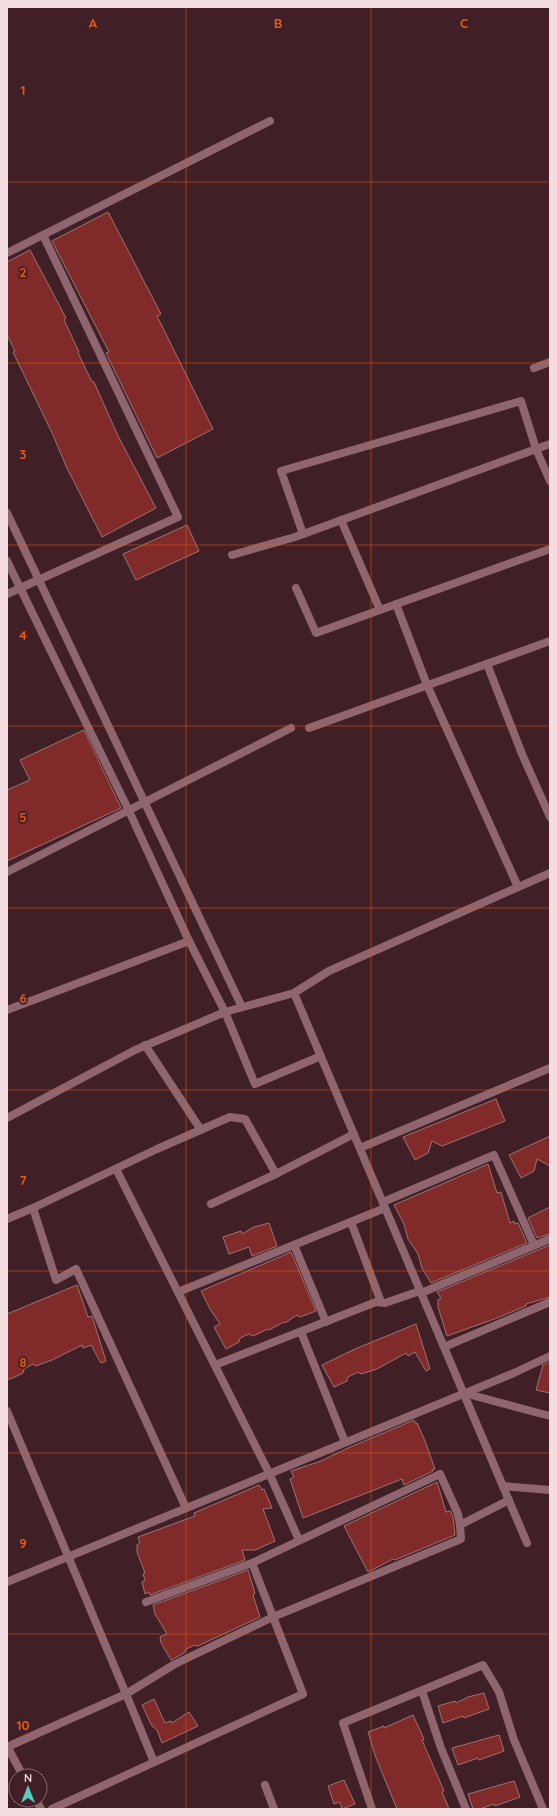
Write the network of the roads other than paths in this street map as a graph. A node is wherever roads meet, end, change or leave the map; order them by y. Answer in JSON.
{"nodes":[{"id":1,"x":270,"y":121,"type":"dead end"},
{"id":2,"x":43,"y":235,"type":"junction"},
{"id":3,"x":7,"y":252,"type":"edge"},
{"id":4,"x":550,"y":362,"type":"edge"},
{"id":5,"x":534,"y":368,"type":"dead end"},
{"id":6,"x":550,"y":444,"type":"edge"},
{"id":7,"x":536,"y":449,"type":"junction"},
{"id":8,"x":550,"y":481,"type":"edge"},
{"id":9,"x":7,"y":513,"type":"edge"},
{"id":10,"x":341,"y":520,"type":"junction"},
{"id":11,"x":303,"y":534,"type":"junction"},
{"id":12,"x":550,"y":549,"type":"edge"},
{"id":13,"x":232,"y":555,"type":"dead end"},
{"id":14,"x":7,"y":561,"type":"edge"},
{"id":15,"x":38,"y":579,"type":"junction"},
{"id":16,"x":20,"y":588,"type":"junction"},
{"id":17,"x":296,"y":588,"type":"dead end"},
{"id":18,"x":7,"y":594,"type":"edge"},
{"id":19,"x":396,"y":604,"type":"junction"},
{"id":20,"x":380,"y":610,"type":"junction"},
{"id":21,"x":550,"y":641,"type":"edge"},
{"id":22,"x":487,"y":664,"type":"junction"},
{"id":23,"x":427,"y":685,"type":"junction"},
{"id":24,"x":290,"y":728,"type":"dead end"},
{"id":25,"x":309,"y":728,"type":"dead end"},
{"id":26,"x":145,"y":803,"type":"junction"},
{"id":27,"x":129,"y":811,"type":"junction"},
{"id":28,"x":550,"y":817,"type":"edge"},
{"id":29,"x":7,"y":872,"type":"edge"},
{"id":30,"x":550,"y":873,"type":"edge"},
{"id":31,"x":518,"y":887,"type":"junction"},
{"id":32,"x":189,"y":941,"type":"junction"},
{"id":33,"x":294,"y":993,"type":"junction"},
{"id":34,"x":242,"y":1007,"type":"junction"},
{"id":35,"x":7,"y":1010,"type":"edge"},
{"id":36,"x":225,"y":1012,"type":"junction"},
{"id":37,"x":145,"y":1045,"type":"junction"},
{"id":38,"x":321,"y":1056,"type":"junction"},
{"id":39,"x":550,"y":1068,"type":"edge"},
{"id":40,"x":7,"y":1118,"type":"edge"},
{"id":41,"x":201,"y":1130,"type":"junction"},
{"id":42,"x":354,"y":1134,"type":"junction"},
{"id":43,"x":360,"y":1148,"type":"junction"},
{"id":44,"x":116,"y":1169,"type":"junction"},
{"id":45,"x":276,"y":1174,"type":"junction"},
{"id":46,"x":211,"y":1204,"type":"dead end"},
{"id":47,"x":384,"y":1205,"type":"junction"},
{"id":48,"x":33,"y":1208,"type":"junction"},
{"id":49,"x":7,"y":1219,"type":"edge"},
{"id":50,"x":351,"y":1222,"type":"junction"},
{"id":51,"x":550,"y":1239,"type":"edge"},
{"id":52,"x":294,"y":1245,"type":"junction"},
{"id":53,"x":534,"y":1245,"type":"junction"},
{"id":54,"x":178,"y":1292,"type":"junction"},
{"id":55,"x":421,"y":1292,"type":"junction"},
{"id":56,"x":381,"y":1302,"type":"junction"},
{"id":57,"x":550,"y":1302,"type":"edge"},
{"id":58,"x":326,"y":1322,"type":"junction"},
{"id":59,"x":301,"y":1332,"type":"junction"},
{"id":60,"x":444,"y":1347,"type":"junction"},
{"id":61,"x":550,"y":1356,"type":"edge"},
{"id":62,"x":215,"y":1365,"type":"junction"},
{"id":63,"x":464,"y":1393,"type":"junction"},
{"id":64,"x":7,"y":1411,"type":"edge"},
{"id":65,"x":550,"y":1416,"type":"edge"},
{"id":66,"x":345,"y":1442,"type":"junction"},
{"id":67,"x":269,"y":1473,"type":"junction"},
{"id":68,"x":503,"y":1486,"type":"junction"},
{"id":69,"x":550,"y":1490,"type":"edge"},
{"id":70,"x":509,"y":1500,"type":"junction"},
{"id":71,"x":186,"y":1508,"type":"junction"},
{"id":72,"x":460,"y":1525,"type":"junction"},
{"id":73,"x":299,"y":1540,"type":"junction"},
{"id":74,"x":527,"y":1543,"type":"dead end"},
{"id":75,"x":69,"y":1556,"type":"junction"},
{"id":76,"x":252,"y":1563,"type":"junction"},
{"id":77,"x":7,"y":1582,"type":"edge"},
{"id":78,"x":146,"y":1602,"type":"dead end"},
{"id":79,"x":273,"y":1617,"type":"junction"},
{"id":80,"x":422,"y":1691,"type":"junction"},
{"id":81,"x":126,"y":1694,"type":"junction"},
{"id":82,"x":7,"y":1747,"type":"edge"},
{"id":83,"x":154,"y":1762,"type":"junction"},
{"id":84,"x":19,"y":1768,"type":"edge"},
{"id":85,"x":265,"y":1785,"type":"dead end"},
{"id":86,"x":52,"y":1809,"type":"edge"},
{"id":87,"x":274,"y":1809,"type":"edge"},
{"id":88,"x":372,"y":1809,"type":"edge"},
{"id":89,"x":466,"y":1809,"type":"edge"},
{"id":90,"x":544,"y":1809,"type":"edge"}],
"edges":[{"from":1,"to":2,"type":"street"},
{"from":2,"to":3,"type":"street"},
{"from":2,"to":15,"type":"street"},
{"from":4,"to":5,"type":"street"},
{"from":6,"to":7,"type":"street"},
{"from":7,"to":8,"type":"street"},
{"from":7,"to":10,"type":"street"},
{"from":7,"to":11,"type":"street"},
{"from":9,"to":15,"type":"street"},
{"from":10,"to":11,"type":"street"},
{"from":10,"to":20,"type":"street"},
{"from":11,"to":13,"type":"street"},
{"from":12,"to":19,"type":"street"},
{"from":14,"to":16,"type":"street"},
{"from":15,"to":16,"type":"street"},
{"from":15,"to":26,"type":"street"},
{"from":16,"to":18,"type":"street"},
{"from":16,"to":27,"type":"street"},
{"from":17,"to":20,"type":"street"},
{"from":19,"to":20,"type":"street"},
{"from":19,"to":23,"type":"street"},
{"from":21,"to":22,"type":"street"},
{"from":22,"to":23,"type":"street"},
{"from":22,"to":28,"type":"street"},
{"from":23,"to":25,"type":"street"},
{"from":23,"to":31,"type":"street"},
{"from":24,"to":26,"type":"street"},
{"from":26,"to":27,"type":"street"},
{"from":26,"to":34,"type":"street"},
{"from":27,"to":29,"type":"street"},
{"from":27,"to":32,"type":"street"},
{"from":30,"to":31,"type":"street"},
{"from":31,"to":33,"type":"street"},
{"from":32,"to":35,"type":"street"},
{"from":32,"to":36,"type":"street"},
{"from":33,"to":34,"type":"street"},
{"from":33,"to":38,"type":"street"},
{"from":34,"to":36,"type":"street"},
{"from":36,"to":37,"type":"street"},
{"from":36,"to":38,"type":"street"},
{"from":37,"to":40,"type":"street"},
{"from":37,"to":41,"type":"street"},
{"from":38,"to":42,"type":"street"},
{"from":39,"to":43,"type":"street"},
{"from":41,"to":44,"type":"street"},
{"from":41,"to":45,"type":"street"},
{"from":42,"to":43,"type":"street"},
{"from":42,"to":45,"type":"street"},
{"from":43,"to":47,"type":"street"},
{"from":44,"to":48,"type":"street"},
{"from":44,"to":54,"type":"street"},
{"from":45,"to":46,"type":"street"},
{"from":47,"to":50,"type":"street"},
{"from":47,"to":53,"type":"street"},
{"from":47,"to":55,"type":"street"},
{"from":48,"to":49,"type":"street"},
{"from":48,"to":71,"type":"street"},
{"from":50,"to":52,"type":"street"},
{"from":50,"to":56,"type":"street"},
{"from":51,"to":53,"type":"street"},
{"from":52,"to":54,"type":"street"},
{"from":52,"to":58,"type":"street"},
{"from":53,"to":55,"type":"street"},
{"from":54,"to":62,"type":"street"},
{"from":55,"to":56,"type":"street"},
{"from":55,"to":60,"type":"street"},
{"from":56,"to":58,"type":"street"},
{"from":57,"to":60,"type":"street"},
{"from":58,"to":59,"type":"street"},
{"from":59,"to":62,"type":"street"},
{"from":59,"to":66,"type":"street"},
{"from":60,"to":63,"type":"street"},
{"from":61,"to":63,"type":"street"},
{"from":62,"to":67,"type":"street"},
{"from":63,"to":65,"type":"street"},
{"from":63,"to":66,"type":"street"},
{"from":63,"to":68,"type":"street"},
{"from":64,"to":75,"type":"street"},
{"from":66,"to":67,"type":"street"},
{"from":67,"to":71,"type":"street"},
{"from":67,"to":73,"type":"street"},
{"from":68,"to":69,"type":"street"},
{"from":68,"to":70,"type":"street"},
{"from":70,"to":72,"type":"street"},
{"from":70,"to":74,"type":"street"},
{"from":71,"to":75,"type":"street"},
{"from":72,"to":73,"type":"street"},
{"from":72,"to":79,"type":"street"},
{"from":73,"to":76,"type":"street"},
{"from":75,"to":77,"type":"street"},
{"from":75,"to":81,"type":"street"},
{"from":76,"to":78,"type":"street"},
{"from":76,"to":79,"type":"street"},
{"from":79,"to":81,"type":"street"},
{"from":79,"to":83,"type":"street"},
{"from":80,"to":88,"type":"street"},
{"from":80,"to":89,"type":"street"},
{"from":80,"to":90,"type":"street"},
{"from":81,"to":82,"type":"street"},
{"from":81,"to":83,"type":"street"},
{"from":82,"to":84,"type":"street"},
{"from":83,"to":86,"type":"street"},
{"from":85,"to":87,"type":"street"}]}
